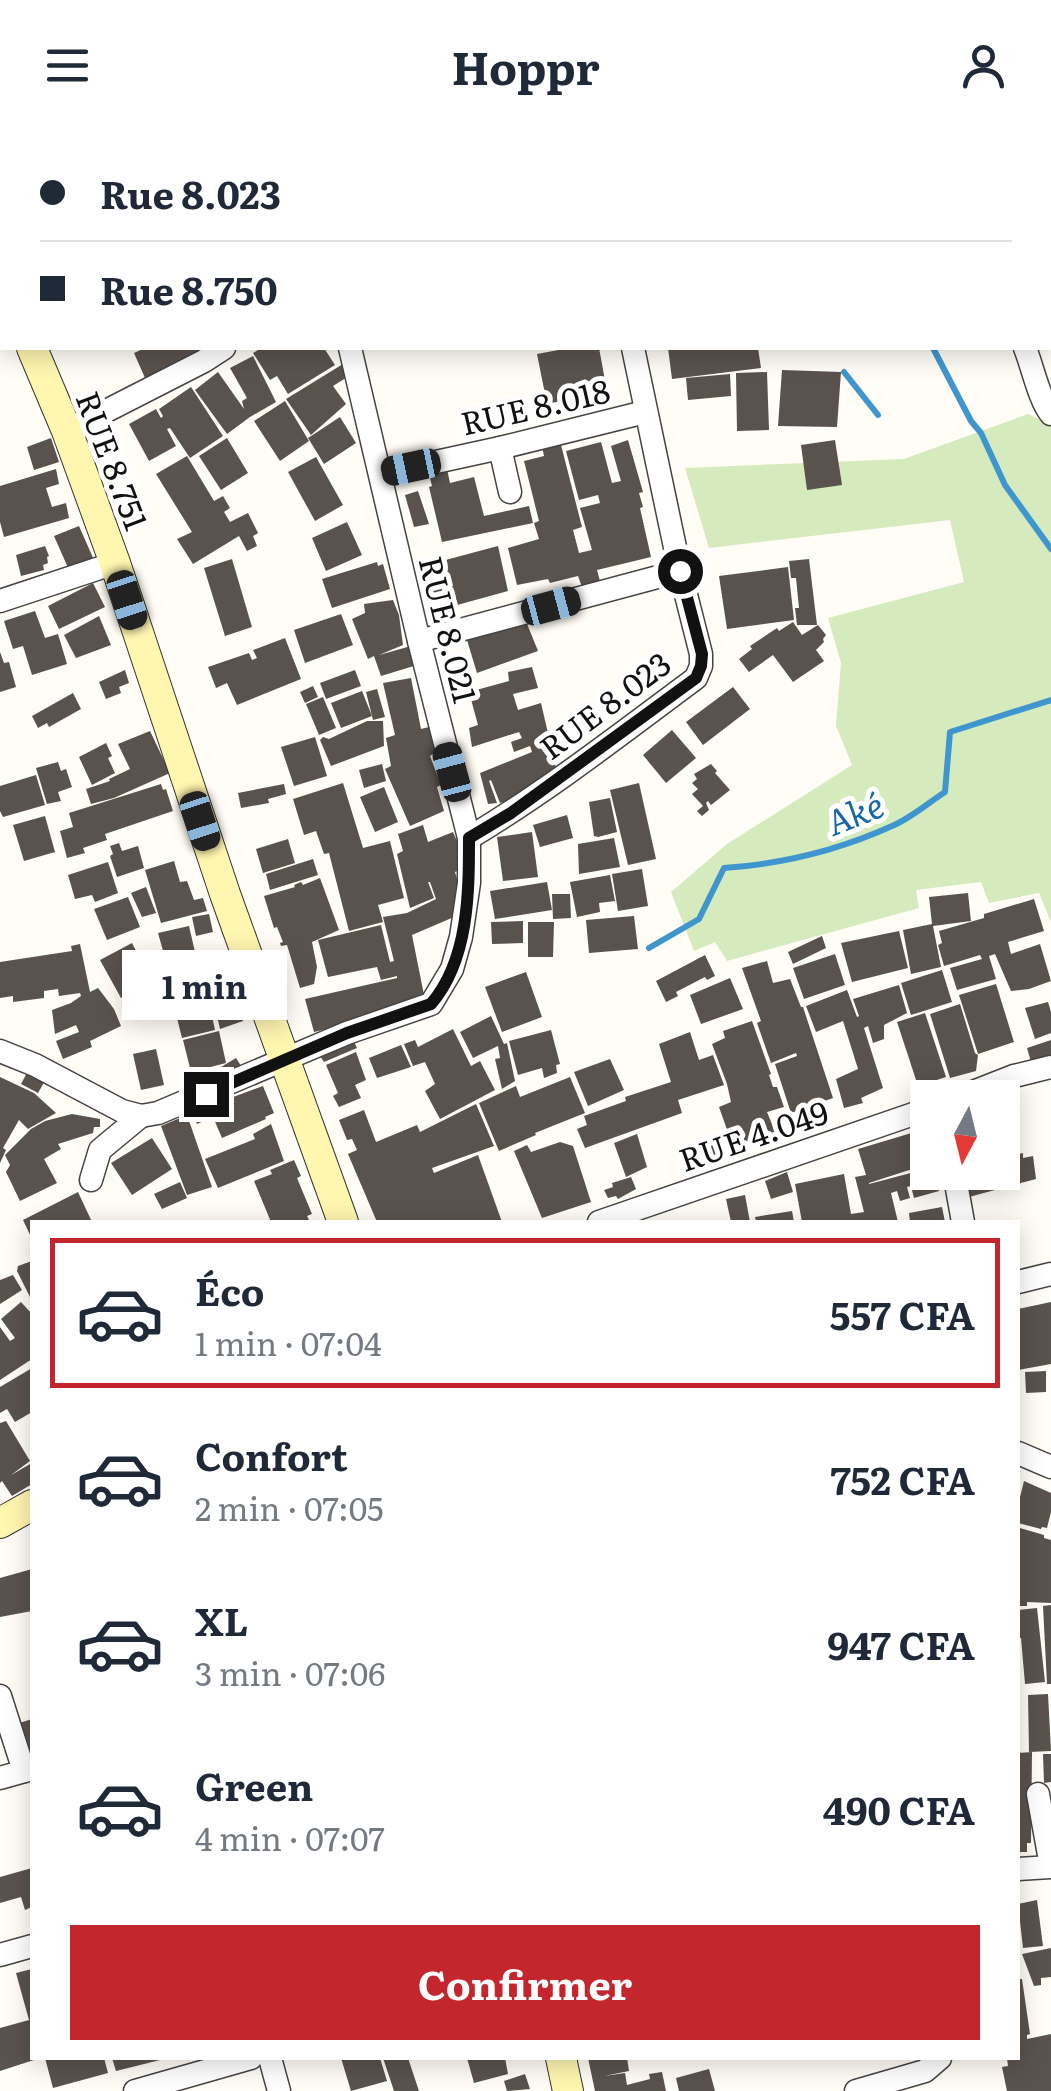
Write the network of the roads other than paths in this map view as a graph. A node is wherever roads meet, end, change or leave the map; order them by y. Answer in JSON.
{"nodes":[{"id":1,"x":33,"y":350,"type":"edge"},
{"id":2,"x":221,"y":350,"type":"edge"},
{"id":3,"x":350,"y":350,"type":"edge"},
{"id":4,"x":633,"y":350,"type":"edge"},
{"id":5,"x":1027,"y":350,"type":"edge"},
{"id":6,"x":645,"y":412,"type":"junction"},
{"id":7,"x":1051,"y":414,"type":"edge"},
{"id":8,"x":67,"y":431,"type":"junction"},
{"id":9,"x":500,"y":448,"type":"junction"},
{"id":10,"x":381,"y":474,"type":"junction"},
{"id":11,"x":510,"y":492,"type":"dead end"},
{"id":12,"x":115,"y":563,"type":"junction"},
{"id":13,"x":680,"y":571,"type":"junction"},
{"id":14,"x":0,"y":600,"type":"edge"},
{"id":15,"x":419,"y":641,"type":"junction"},
{"id":16,"x":469,"y":838,"type":"junction"},
{"id":17,"x":0,"y":1051,"type":"edge"},
{"id":18,"x":286,"y":1058,"type":"junction"},
{"id":19,"x":1051,"y":1066,"type":"edge"},
{"id":20,"x":1004,"y":1080,"type":"edge"},
{"id":21,"x":910,"y":1115,"type":"edge"},
{"id":22,"x":141,"y":1116,"type":"junction"},
{"id":23,"x":92,"y":1180,"type":"dead end"},
{"id":24,"x":957,"y":1190,"type":"edge"},
{"id":25,"x":342,"y":1220,"type":"edge"},
{"id":26,"x":605,"y":1220,"type":"edge"},
{"id":27,"x":963,"y":1220,"type":"edge"},
{"id":28,"x":1051,"y":1274,"type":"edge"},
{"id":29,"x":1020,"y":1282,"type":"edge"},
{"id":30,"x":1020,"y":1454,"type":"edge"},
{"id":31,"x":1051,"y":1467,"type":"edge"},
{"id":32,"x":30,"y":1506,"type":"edge"},
{"id":33,"x":0,"y":1523,"type":"edge"},
{"id":34,"x":0,"y":1696,"type":"edge"},
{"id":35,"x":28,"y":1770,"type":"edge"},
{"id":36,"x":0,"y":1778,"type":"edge"},
{"id":37,"x":1038,"y":1794,"type":"dead end"},
{"id":38,"x":1051,"y":1867,"type":"edge"},
{"id":39,"x":1020,"y":1869,"type":"edge"},
{"id":40,"x":30,"y":1947,"type":"edge"},
{"id":41,"x":0,"y":1955,"type":"edge"},
{"id":42,"x":244,"y":2060,"type":"edge"},
{"id":43,"x":271,"y":2060,"type":"edge"},
{"id":44,"x":561,"y":2060,"type":"edge"},
{"id":45,"x":938,"y":2060,"type":"edge"},
{"id":46,"x":136,"y":2091,"type":"edge"},
{"id":47,"x":279,"y":2091,"type":"edge"},
{"id":48,"x":568,"y":2091,"type":"edge"},
{"id":49,"x":856,"y":2091,"type":"edge"}],
"edges":[{"from":1,"to":8,"type":"main road","name":"RUE 8.751"},
{"from":2,"to":8,"type":"street"},
{"from":3,"to":10,"type":"street","name":"RUE 8.021"},
{"from":4,"to":6,"type":"street","name":"RUE 8.023"},
{"from":5,"to":7,"type":"street"},
{"from":6,"to":9,"type":"street","name":"RUE 8.018"},
{"from":6,"to":13,"type":"street","name":"RUE 8.023"},
{"from":8,"to":12,"type":"main road","name":"RUE 8.751"},
{"from":9,"to":10,"type":"street","name":"RUE 8.018"},
{"from":9,"to":11,"type":"street"},
{"from":10,"to":15,"type":"street","name":"RUE 8.021"},
{"from":12,"to":14,"type":"street"},
{"from":12,"to":18,"type":"main road","name":"RUE 8.751"},
{"from":13,"to":15,"type":"street"},
{"from":13,"to":16,"type":"street","name":"RUE 8.023"},
{"from":15,"to":16,"type":"street","name":"RUE 8.021"},
{"from":16,"to":18,"type":"street","name":"RUE 8.021"},
{"from":17,"to":22,"type":"street"},
{"from":18,"to":22,"type":"street","name":"RUE 8.021"},
{"from":18,"to":25,"type":"main road","name":"RUE 8.751"},
{"from":19,"to":20,"type":"street"},
{"from":21,"to":26,"type":"street","name":"RUE 4.049"},
{"from":22,"to":23,"type":"street"},
{"from":24,"to":27,"type":"street"},
{"from":28,"to":29,"type":"street"},
{"from":30,"to":31,"type":"street"},
{"from":32,"to":33,"type":"main road"},
{"from":34,"to":35,"type":"street"},
{"from":35,"to":36,"type":"street"},
{"from":37,"to":38,"type":"street"},
{"from":38,"to":39,"type":"street"},
{"from":40,"to":41,"type":"street"},
{"from":42,"to":46,"type":"street"},
{"from":43,"to":47,"type":"street"},
{"from":44,"to":48,"type":"main road"},
{"from":45,"to":49,"type":"street"}]}
